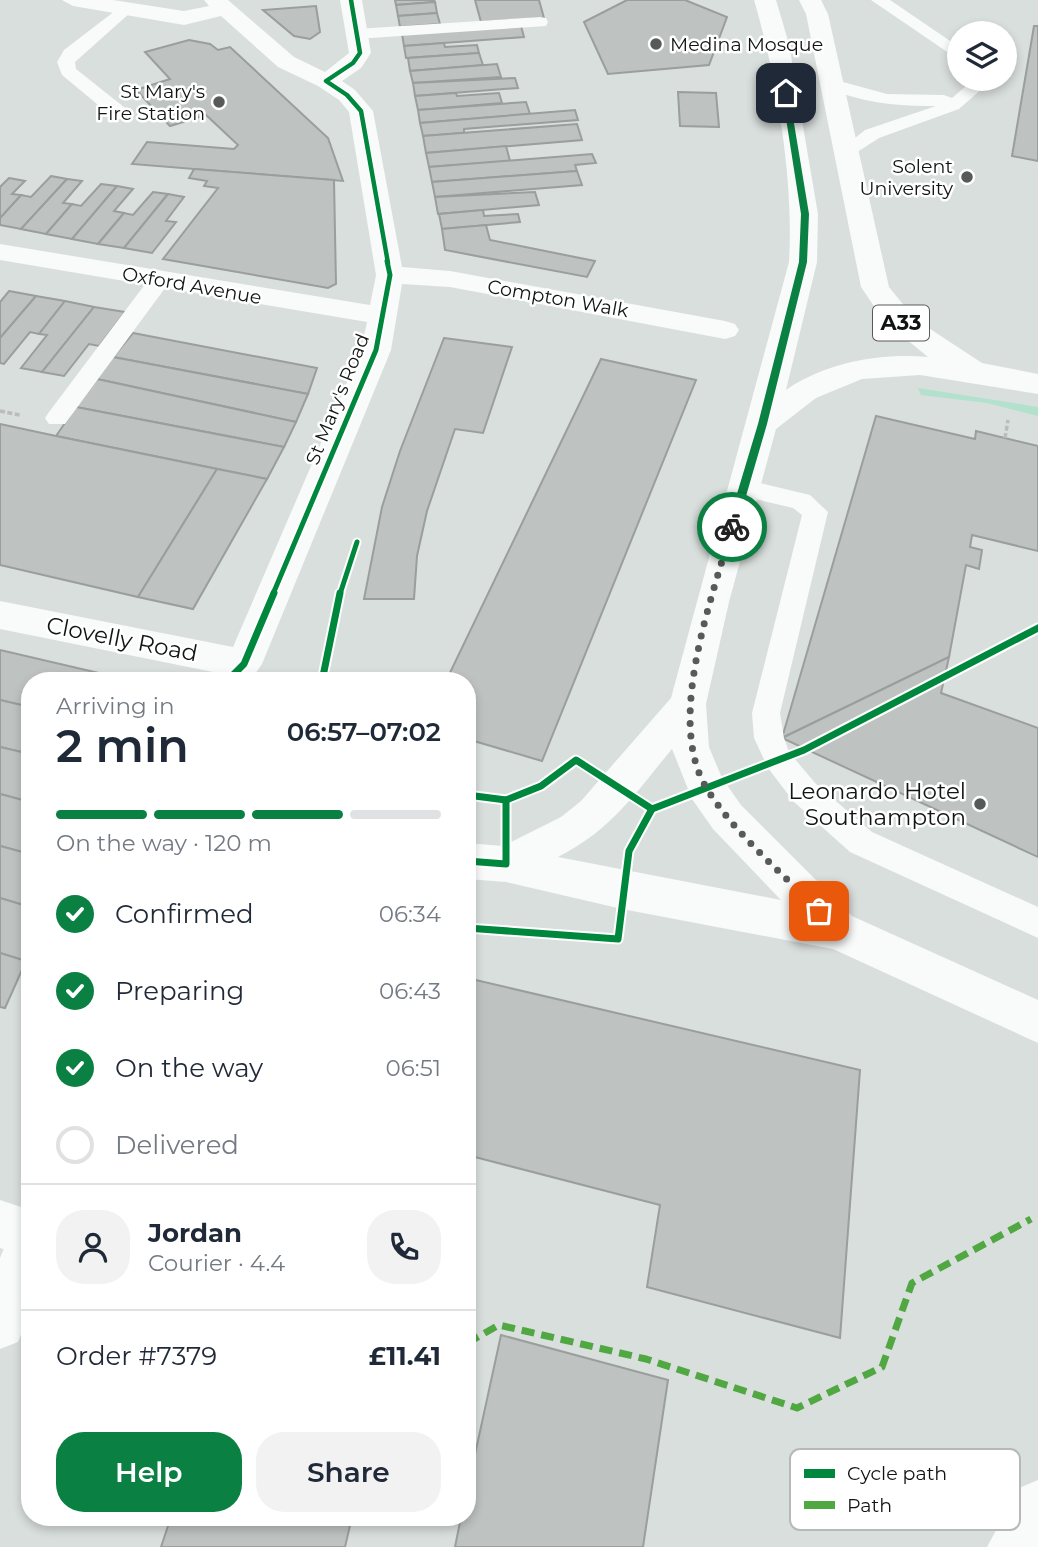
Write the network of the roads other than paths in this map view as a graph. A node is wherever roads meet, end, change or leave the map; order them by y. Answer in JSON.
{"nodes":[{"id":1,"x":73,"y":0,"type":"edge"},
{"id":2,"x":351,"y":0,"type":"edge"},
{"id":3,"x":765,"y":0,"type":"edge"},
{"id":4,"x":810,"y":0,"type":"edge"},
{"id":5,"x":879,"y":0,"type":"edge"},
{"id":6,"x":220,"y":4,"type":"edge"},
{"id":7,"x":124,"y":9,"type":"junction"},
{"id":8,"x":540,"y":22,"type":"dead end"},
{"id":9,"x":356,"y":34,"type":"junction"},
{"id":10,"x":947,"y":47,"type":"edge"},
{"id":11,"x":326,"y":81,"type":"junction"},
{"id":12,"x":832,"y":84,"type":"junction"},
{"id":13,"x":972,"y":91,"type":"edge"},
{"id":14,"x":965,"y":99,"type":"junction"},
{"id":15,"x":122,"y":115,"type":"dead end"},
{"id":16,"x":845,"y":154,"type":"junction"},
{"id":17,"x":0,"y":252,"type":"edge"},
{"id":18,"x":390,"y":275,"type":"junction"},
{"id":19,"x":160,"y":280,"type":"junction"},
{"id":20,"x":384,"y":316,"type":"junction"},
{"id":21,"x":725,"y":330,"type":"dead end"},
{"id":22,"x":971,"y":370,"type":"junction"},
{"id":23,"x":1038,"y":384,"type":"edge"},
{"id":24,"x":57,"y":418,"type":"dead end"},
{"id":25,"x":762,"y":424,"type":"junction"},
{"id":26,"x":743,"y":488,"type":"junction"},
{"id":27,"x":0,"y":615,"type":"edge"},
{"id":28,"x":227,"y":672,"type":"edge"},
{"id":29,"x":240,"y":672,"type":"edge"},
{"id":30,"x":688,"y":704,"type":"junction"},
{"id":31,"x":487,"y":862,"type":"edge"},
{"id":32,"x":1038,"y":923,"type":"edge"},
{"id":33,"x":837,"y":930,"type":"junction"},
{"id":34,"x":1038,"y":1022,"type":"edge"},
{"id":35,"x":0,"y":1224,"type":"edge"},
{"id":36,"x":21,"y":1231,"type":"edge"},
{"id":37,"x":21,"y":1267,"type":"edge"},
{"id":38,"x":0,"y":1324,"type":"edge"},
{"id":39,"x":1038,"y":1507,"type":"edge"},
{"id":40,"x":1015,"y":1547,"type":"edge"}],
"edges":[{"from":1,"to":7,"type":"main road"},
{"from":2,"to":9,"type":"main road"},
{"from":3,"to":25,"type":"main road"},
{"from":4,"to":12,"type":"main road","number":"A33"},
{"from":5,"to":10,"type":"lane"},
{"from":6,"to":7,"type":"main road"},
{"from":6,"to":11,"type":"main road","name":"St Mary's Road"},
{"from":7,"to":15,"type":"lane"},
{"from":8,"to":9,"type":"lane"},
{"from":9,"to":11,"type":"main road"},
{"from":11,"to":18,"type":"main road","name":"St Mary's Road"},
{"from":12,"to":14,"type":"lane"},
{"from":12,"to":16,"type":"main road","number":"A33"},
{"from":13,"to":14,"type":"lane"},
{"from":14,"to":16,"type":"lane"},
{"from":16,"to":22,"type":"main road","number":"A33"},
{"from":17,"to":19,"type":"main road","name":"Oxford Avenue"},
{"from":18,"to":20,"type":"main road","name":"St Mary's Road"},
{"from":18,"to":21,"type":"main road","name":"Compton Walk"},
{"from":19,"to":20,"type":"main road","name":"Oxford Avenue"},
{"from":19,"to":24,"type":"lane"},
{"from":20,"to":29,"type":"main road","name":"St Mary's Road"},
{"from":22,"to":23,"type":"main road"},
{"from":22,"to":25,"type":"main road"},
{"from":25,"to":26,"type":"main road"},
{"from":26,"to":30,"type":"main road"},
{"from":26,"to":32,"type":"lane"},
{"from":27,"to":28,"type":"main road","name":"Clovelly Road"},
{"from":30,"to":31,"type":"main road"},
{"from":30,"to":33,"type":"main road"},
{"from":31,"to":33,"type":"main road"},
{"from":33,"to":34,"type":"main road"},
{"from":35,"to":36,"type":"main road"},
{"from":37,"to":38,"type":"main road"},
{"from":39,"to":40,"type":"main road"}]}
